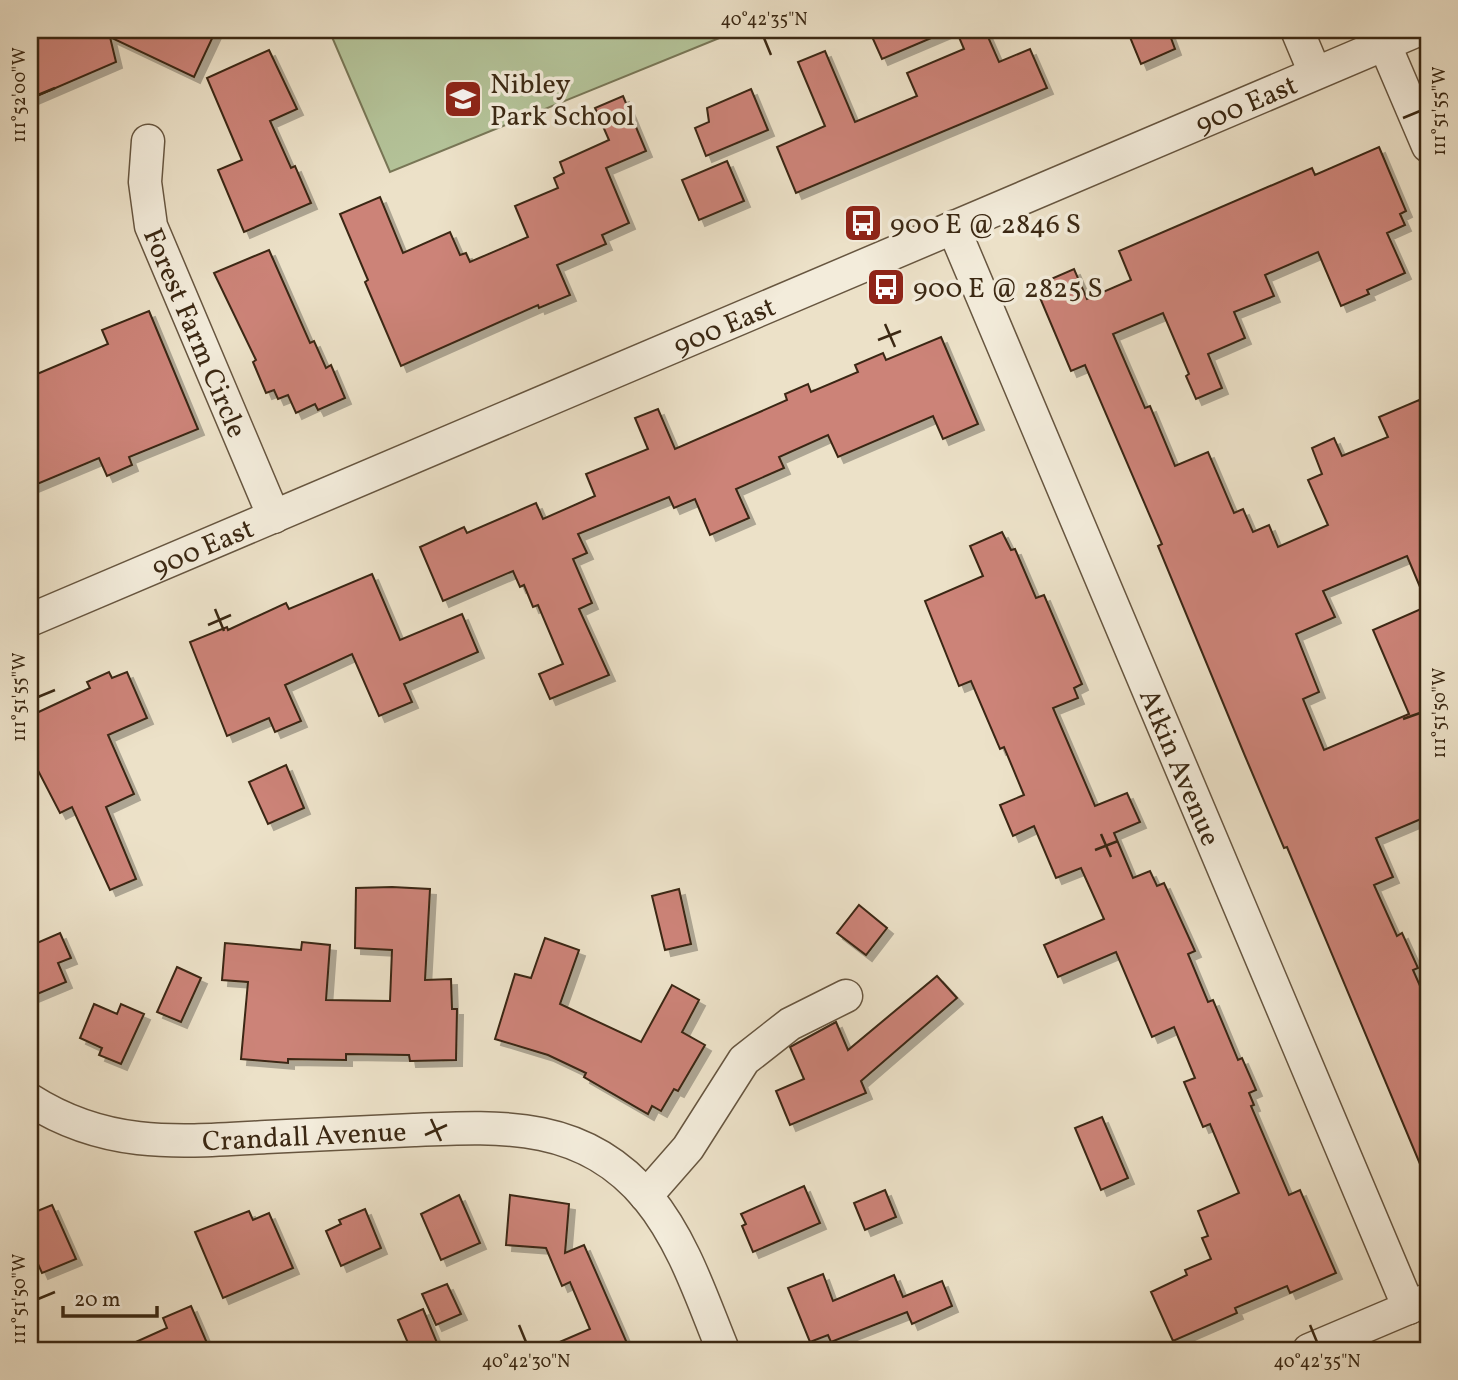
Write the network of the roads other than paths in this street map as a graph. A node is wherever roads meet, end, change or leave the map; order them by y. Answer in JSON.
{"nodes":[{"id":1,"x":1297,"y":30,"type":"edge"},
{"id":2,"x":1418,"y":30,"type":"edge"},
{"id":3,"x":1373,"y":41,"type":"edge"},
{"id":4,"x":1315,"y":73,"type":"junction"},
{"id":5,"x":148,"y":141,"type":"dead end"},
{"id":6,"x":1428,"y":146,"type":"edge"},
{"id":7,"x":953,"y":227,"type":"junction"},
{"id":8,"x":274,"y":517,"type":"junction"},
{"id":9,"x":30,"y":620,"type":"edge"},
{"id":10,"x":846,"y":996,"type":"dead end"},
{"id":11,"x":30,"y":1100,"type":"edge"},
{"id":12,"x":646,"y":1196,"type":"junction"},
{"id":13,"x":1419,"y":1303,"type":"edge"},
{"id":14,"x":723,"y":1350,"type":"edge"},
{"id":15,"x":1308,"y":1350,"type":"edge"}],
"edges":[{"from":1,"to":4,"type":"street"},
{"from":2,"to":3,"type":"street","name":"900 East"},
{"from":3,"to":4,"type":"street","name":"900 East"},
{"from":3,"to":6,"type":"street"},
{"from":4,"to":7,"type":"street","name":"900 East"},
{"from":5,"to":8,"type":"street","name":"Forest Farm Circle"},
{"from":7,"to":8,"type":"street","name":"900 East"},
{"from":7,"to":13,"type":"street","name":"Atkin Avenue"},
{"from":8,"to":9,"type":"street","name":"900 East"},
{"from":10,"to":12,"type":"street"},
{"from":11,"to":12,"type":"street","name":"Crandall Avenue"},
{"from":12,"to":14,"type":"street","name":"Crandall Avenue"},
{"from":13,"to":15,"type":"street"}]}
